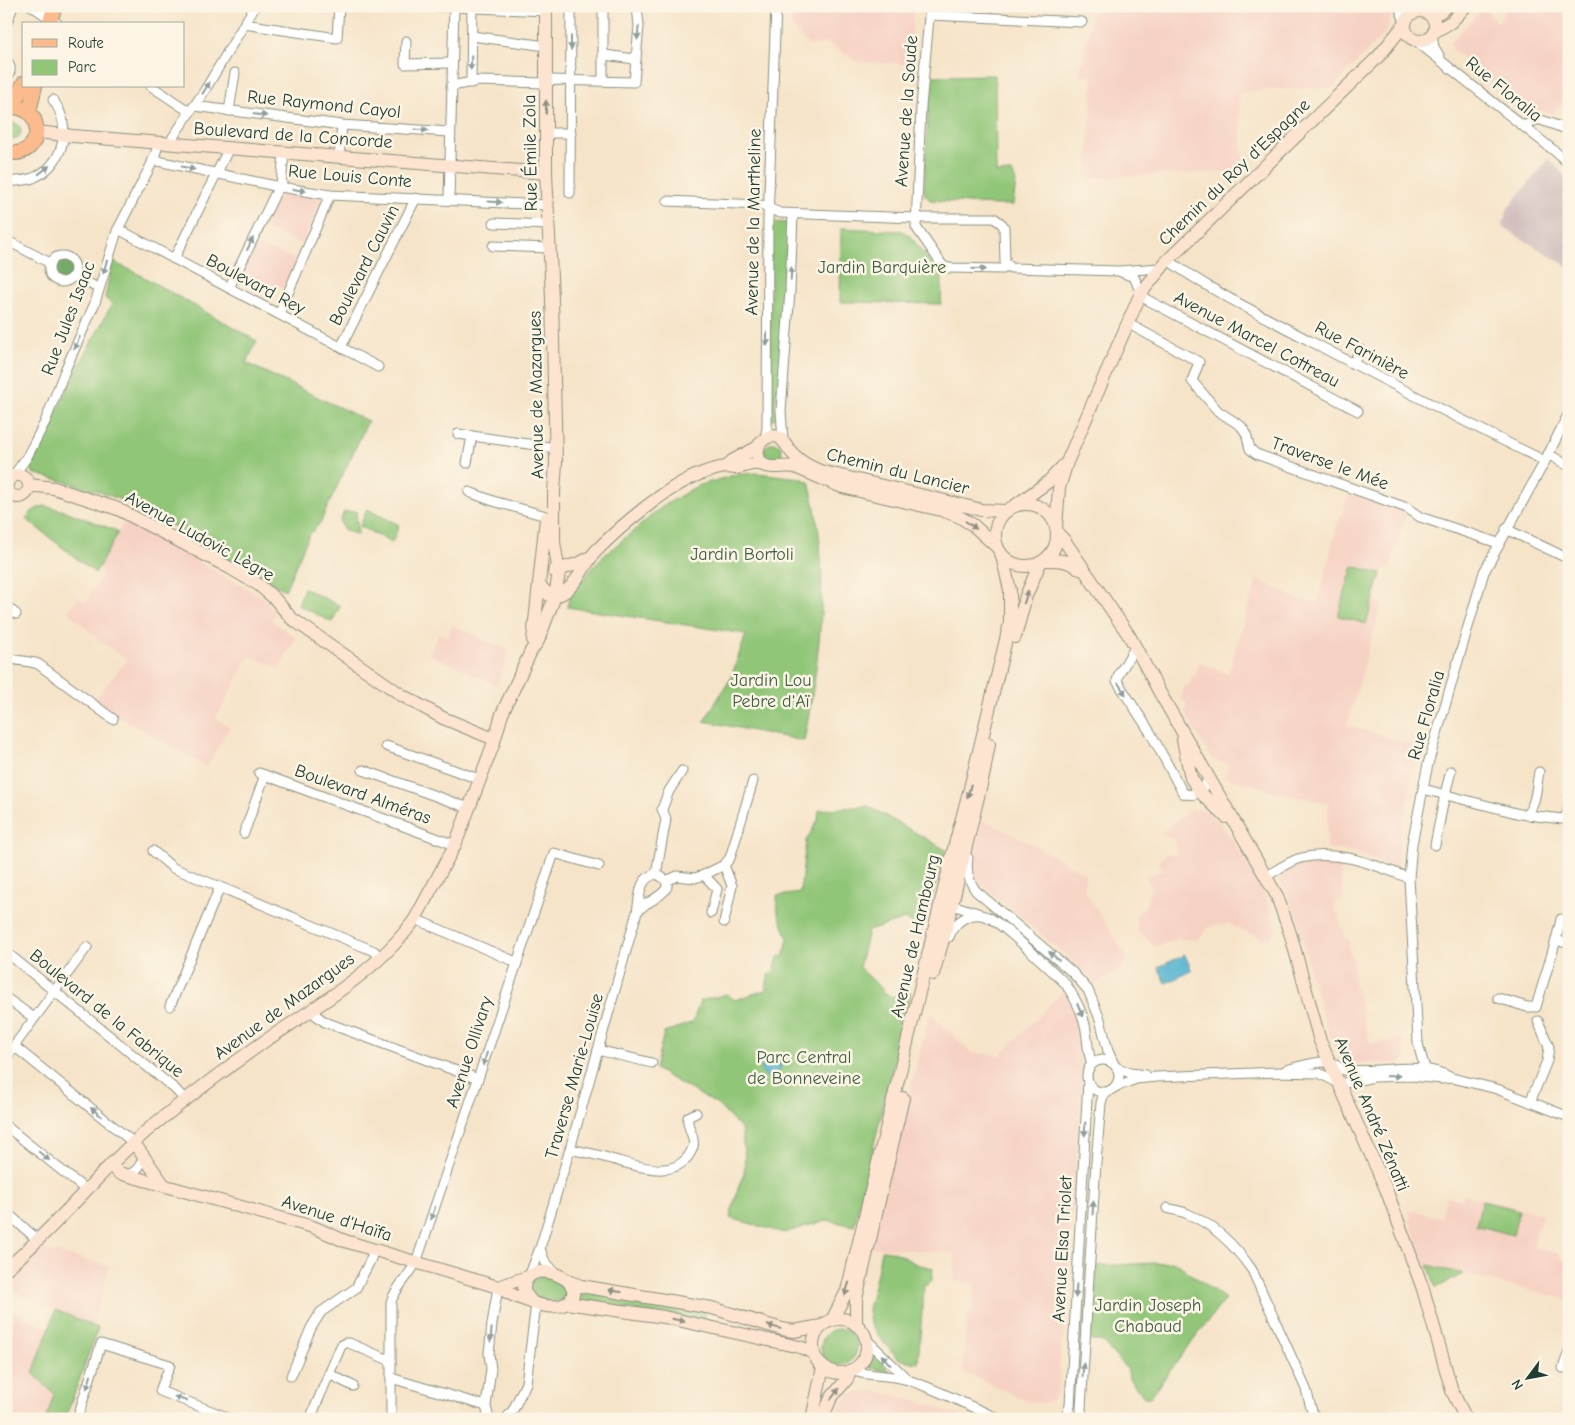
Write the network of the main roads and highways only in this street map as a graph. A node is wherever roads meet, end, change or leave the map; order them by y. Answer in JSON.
{"nodes":[{"id":1,"x":22,"y":86,"type":"edge"},
{"id":2,"x":35,"y":88,"type":"edge"},
{"id":3,"x":9,"y":107,"type":"edge"},
{"id":4,"x":29,"y":112,"type":"junction"},
{"id":5,"x":6,"y":152,"type":"edge"}],
"edges":[{"from":1,"to":3,"type":"main road"},
{"from":2,"to":4,"type":"main road"},
{"from":3,"to":4,"type":"main road"},
{"from":4,"to":5,"type":"main road"}]}
